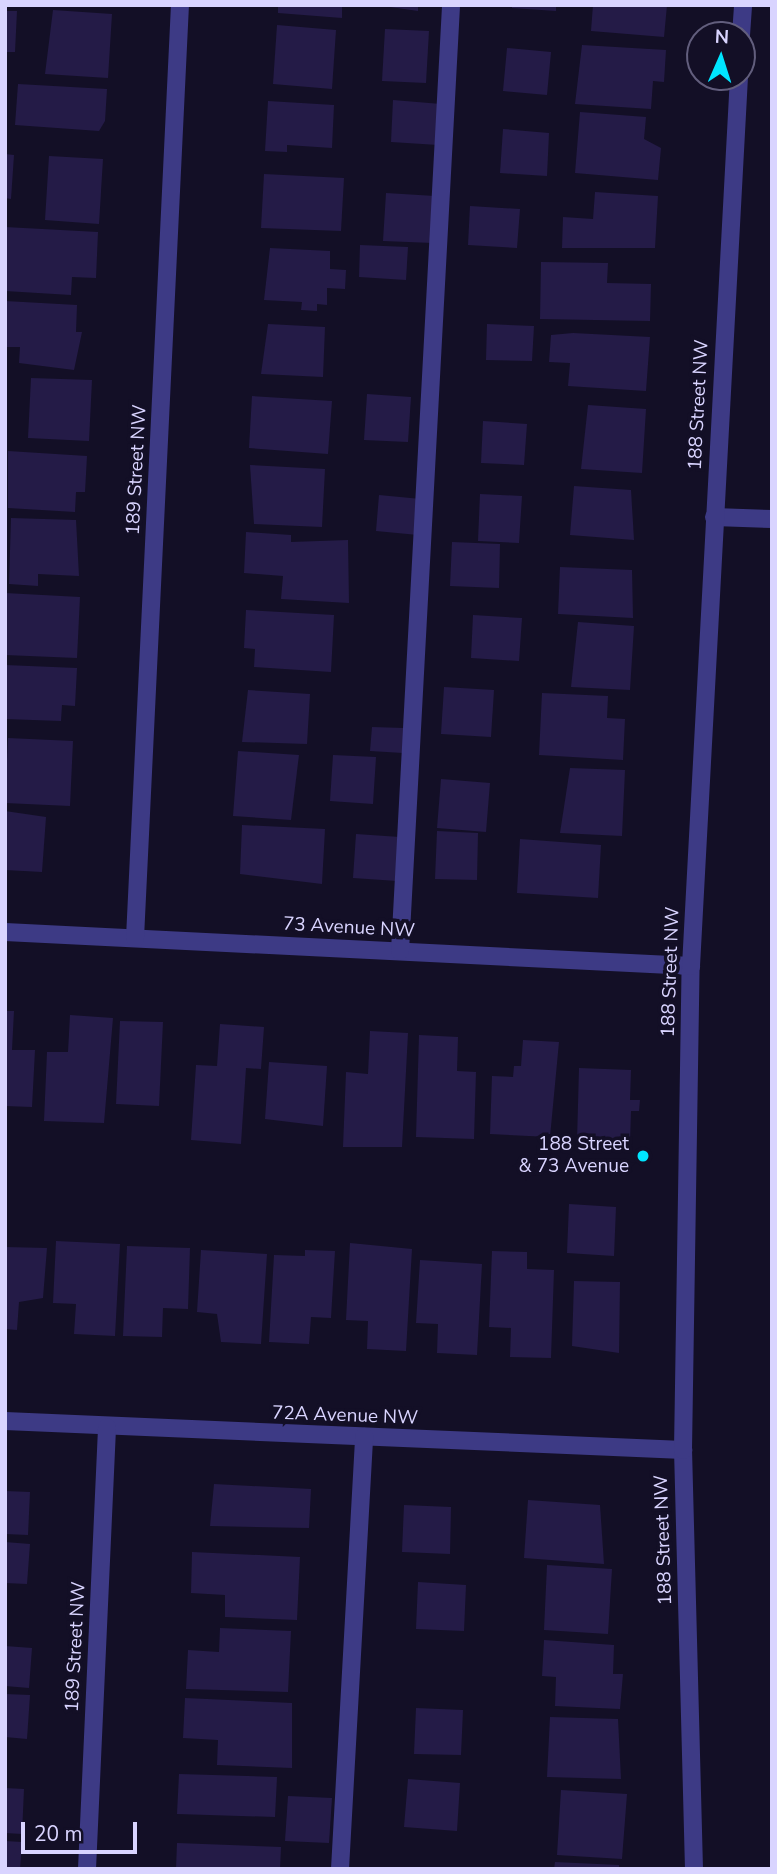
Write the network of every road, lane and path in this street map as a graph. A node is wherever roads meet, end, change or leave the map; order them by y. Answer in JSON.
{"nodes":[{"id":1,"x":180,"y":5,"type":"edge"},
{"id":2,"x":451,"y":5,"type":"edge"},
{"id":3,"x":737,"y":91,"type":"edge"},
{"id":4,"x":714,"y":517,"type":"junction"},
{"id":5,"x":772,"y":519,"type":"edge"},
{"id":6,"x":5,"y":932,"type":"edge"},
{"id":7,"x":135,"y":937,"type":"junction"},
{"id":8,"x":400,"y":951,"type":"junction"},
{"id":9,"x":691,"y":966,"type":"junction"},
{"id":10,"x":5,"y":1421,"type":"edge"},
{"id":11,"x":107,"y":1426,"type":"junction"},
{"id":12,"x":364,"y":1437,"type":"junction"},
{"id":13,"x":683,"y":1450,"type":"junction"},
{"id":14,"x":87,"y":1869,"type":"edge"},
{"id":15,"x":340,"y":1869,"type":"edge"},
{"id":16,"x":694,"y":1869,"type":"edge"}],
"edges":[{"from":1,"to":7,"type":"street","name":"189 Street NW"},
{"from":2,"to":8,"type":"street"},
{"from":3,"to":4,"type":"street","name":"188 Street NW"},
{"from":4,"to":5,"type":"street"},
{"from":4,"to":9,"type":"street","name":"188 Street NW"},
{"from":6,"to":7,"type":"street","name":"73 Avenue NW"},
{"from":7,"to":8,"type":"street","name":"73 Avenue NW"},
{"from":8,"to":9,"type":"street","name":"73 Avenue NW"},
{"from":9,"to":13,"type":"street","name":"188 Street NW"},
{"from":10,"to":11,"type":"street","name":"72A Avenue NW"},
{"from":11,"to":12,"type":"street","name":"72A Avenue NW"},
{"from":11,"to":14,"type":"street","name":"189 Street NW"},
{"from":12,"to":13,"type":"street","name":"72A Avenue NW"},
{"from":12,"to":15,"type":"street"},
{"from":13,"to":16,"type":"street","name":"188 Street NW"}]}
